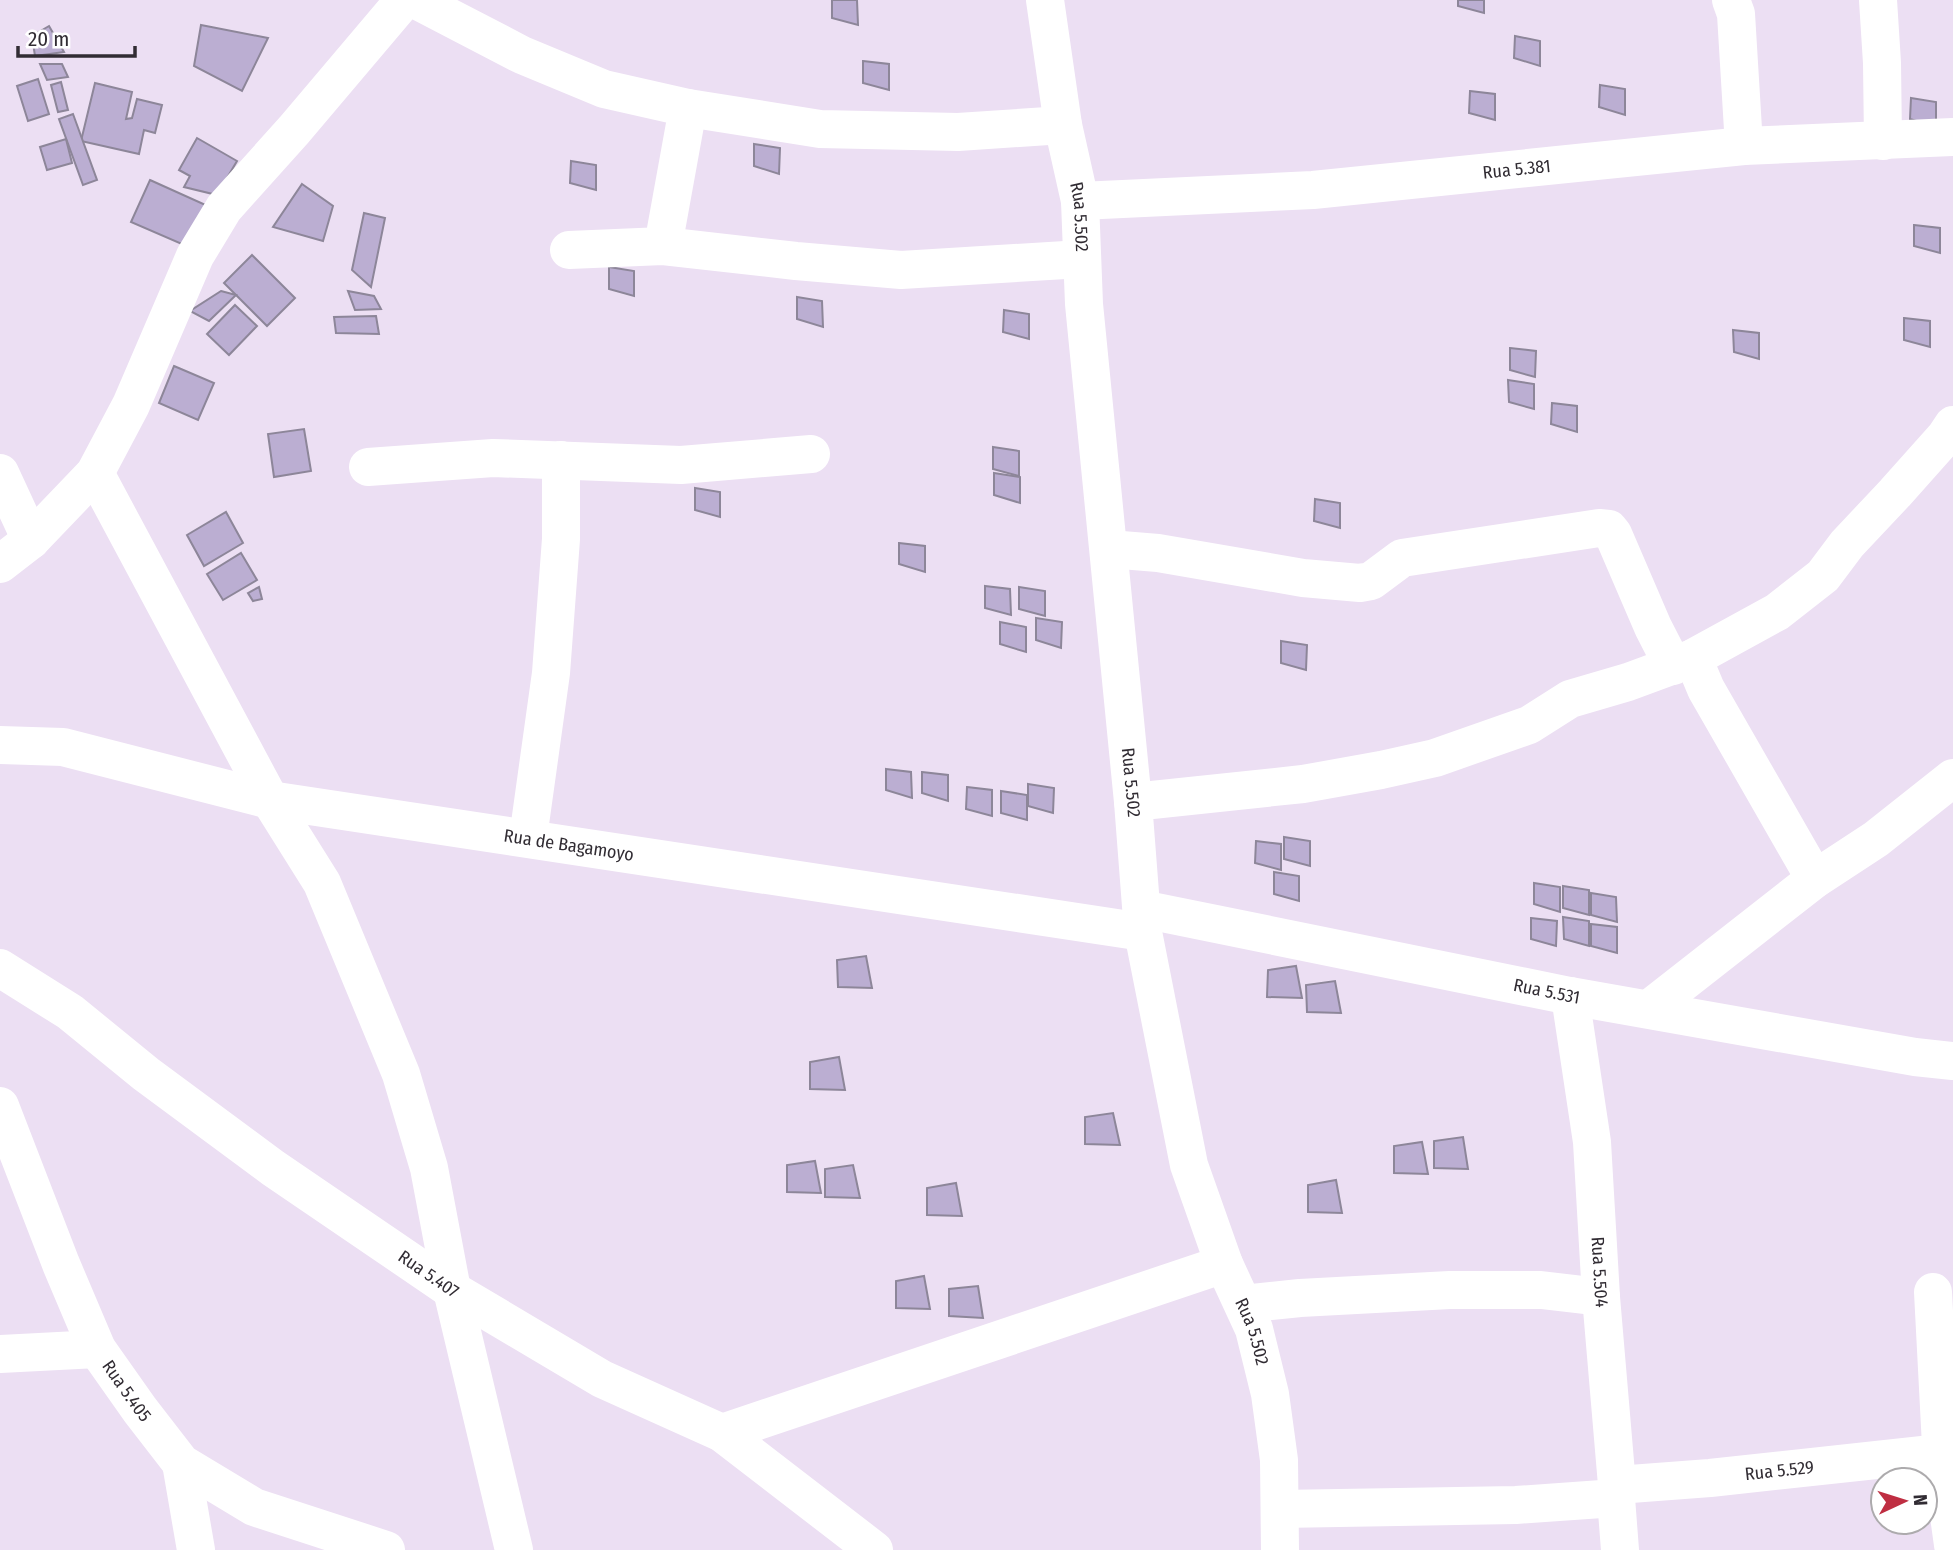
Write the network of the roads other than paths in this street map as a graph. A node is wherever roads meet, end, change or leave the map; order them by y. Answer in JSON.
{"nodes":[{"id":1,"x":404,"y":0,"type":"edge"},
{"id":2,"x":416,"y":0,"type":"edge"},
{"id":3,"x":1045,"y":0,"type":"edge"},
{"id":4,"x":1731,"y":0,"type":"edge"},
{"id":5,"x":1878,"y":0,"type":"edge"},
{"id":6,"x":688,"y":108,"type":"junction"},
{"id":7,"x":1063,"y":125,"type":"junction"},
{"id":8,"x":1953,"y":137,"type":"edge"},
{"id":9,"x":1883,"y":141,"type":"junction"},
{"id":10,"x":1744,"y":146,"type":"junction"},
{"id":11,"x":1080,"y":201,"type":"junction"},
{"id":12,"x":663,"y":246,"type":"junction"},
{"id":13,"x":569,"y":250,"type":"dead end"},
{"id":14,"x":1082,"y":259,"type":"junction"},
{"id":15,"x":1953,"y":425,"type":"edge"},
{"id":16,"x":811,"y":454,"type":"dead end"},
{"id":17,"x":561,"y":460,"type":"junction"},
{"id":18,"x":368,"y":467,"type":"dead end"},
{"id":19,"x":95,"y":472,"type":"junction"},
{"id":20,"x":0,"y":473,"type":"edge"},
{"id":21,"x":31,"y":540,"type":"junction"},
{"id":22,"x":1108,"y":549,"type":"junction"},
{"id":23,"x":0,"y":564,"type":"edge"},
{"id":24,"x":1683,"y":662,"type":"junction"},
{"id":25,"x":0,"y":745,"type":"edge"},
{"id":26,"x":1953,"y":778,"type":"edge"},
{"id":27,"x":270,"y":800,"type":"junction"},
{"id":28,"x":1133,"y":802,"type":"junction"},
{"id":29,"x":528,"y":838,"type":"junction"},
{"id":30,"x":1815,"y":879,"type":"junction"},
{"id":31,"x":1143,"y":921,"type":"junction"},
{"id":32,"x":0,"y":968,"type":"edge"},
{"id":33,"x":1570,"y":996,"type":"junction"},
{"id":34,"x":1649,"y":1010,"type":"junction"},
{"id":35,"x":1953,"y":1061,"type":"edge"},
{"id":36,"x":0,"y":1106,"type":"edge"},
{"id":37,"x":1224,"y":1264,"type":"junction"},
{"id":38,"x":453,"y":1290,"type":"junction"},
{"id":39,"x":1933,"y":1292,"type":"dead end"},
{"id":40,"x":1601,"y":1297,"type":"junction"},
{"id":41,"x":1243,"y":1304,"type":"junction"},
{"id":42,"x":97,"y":1349,"type":"junction"},
{"id":43,"x":0,"y":1354,"type":"edge"},
{"id":44,"x":722,"y":1433,"type":"junction"},
{"id":45,"x":1946,"y":1460,"type":"edge"},
{"id":46,"x":181,"y":1463,"type":"junction"},
{"id":47,"x":1617,"y":1492,"type":"junction"},
{"id":48,"x":1280,"y":1509,"type":"junction"},
{"id":49,"x":1953,"y":1545,"type":"edge"},
{"id":50,"x":196,"y":1550,"type":"edge"},
{"id":51,"x":386,"y":1550,"type":"edge"},
{"id":52,"x":514,"y":1550,"type":"edge"},
{"id":53,"x":874,"y":1550,"type":"edge"},
{"id":54,"x":1280,"y":1550,"type":"edge"},
{"id":55,"x":1620,"y":1550,"type":"edge"}],
"edges":[{"from":1,"to":19,"type":"street"},
{"from":2,"to":6,"type":"street"},
{"from":3,"to":7,"type":"street","name":"Rua 5.502"},
{"from":4,"to":10,"type":"street"},
{"from":5,"to":9,"type":"street"},
{"from":6,"to":7,"type":"street"},
{"from":6,"to":12,"type":"street"},
{"from":7,"to":11,"type":"street","name":"Rua 5.502"},
{"from":8,"to":9,"type":"street","name":"Rua 5.381"},
{"from":9,"to":10,"type":"street","name":"Rua 5.381"},
{"from":10,"to":11,"type":"street","name":"Rua 5.381"},
{"from":11,"to":14,"type":"street","name":"Rua 5.502"},
{"from":12,"to":13,"type":"street"},
{"from":12,"to":14,"type":"street"},
{"from":14,"to":22,"type":"street","name":"Rua 5.502"},
{"from":15,"to":24,"type":"street"},
{"from":16,"to":17,"type":"street"},
{"from":17,"to":18,"type":"street"},
{"from":17,"to":29,"type":"street"},
{"from":19,"to":21,"type":"street"},
{"from":19,"to":27,"type":"street"},
{"from":20,"to":21,"type":"street"},
{"from":21,"to":23,"type":"street"},
{"from":22,"to":24,"type":"street"},
{"from":22,"to":28,"type":"street","name":"Rua 5.502"},
{"from":24,"to":28,"type":"street"},
{"from":24,"to":30,"type":"street"},
{"from":25,"to":27,"type":"street","name":"Rua de Bagamoyo"},
{"from":26,"to":30,"type":"street"},
{"from":27,"to":29,"type":"street","name":"Rua de Bagamoyo"},
{"from":27,"to":38,"type":"street"},
{"from":28,"to":31,"type":"street","name":"Rua 5.502"},
{"from":29,"to":31,"type":"street","name":"Rua de Bagamoyo"},
{"from":30,"to":34,"type":"street"},
{"from":31,"to":33,"type":"street","name":"Rua 5.531"},
{"from":31,"to":37,"type":"street","name":"Rua 5.502"},
{"from":32,"to":38,"type":"street","name":"Rua 5.407"},
{"from":33,"to":34,"type":"street","name":"Rua 5.531"},
{"from":33,"to":40,"type":"street","name":"Rua 5.504"},
{"from":34,"to":35,"type":"street","name":"Rua 5.531"},
{"from":36,"to":42,"type":"street","name":"Rua 5.405"},
{"from":37,"to":41,"type":"street","name":"Rua 5.502"},
{"from":37,"to":44,"type":"street"},
{"from":38,"to":44,"type":"street","name":"Rua 5.407"},
{"from":38,"to":52,"type":"street"},
{"from":39,"to":45,"type":"street"},
{"from":40,"to":41,"type":"street"},
{"from":40,"to":47,"type":"street","name":"Rua 5.504"},
{"from":41,"to":48,"type":"street","name":"Rua 5.502"},
{"from":42,"to":43,"type":"street"},
{"from":42,"to":46,"type":"street","name":"Rua 5.405"},
{"from":44,"to":53,"type":"street","name":"Rua 5.407"},
{"from":45,"to":47,"type":"street","name":"Rua 5.529"},
{"from":45,"to":49,"type":"street"},
{"from":46,"to":50,"type":"street"},
{"from":46,"to":51,"type":"street","name":"Rua 5.405"},
{"from":47,"to":48,"type":"street","name":"Rua 5.529"},
{"from":47,"to":55,"type":"street","name":"Rua 5.504"},
{"from":48,"to":54,"type":"street","name":"Rua 5.502"}]}
